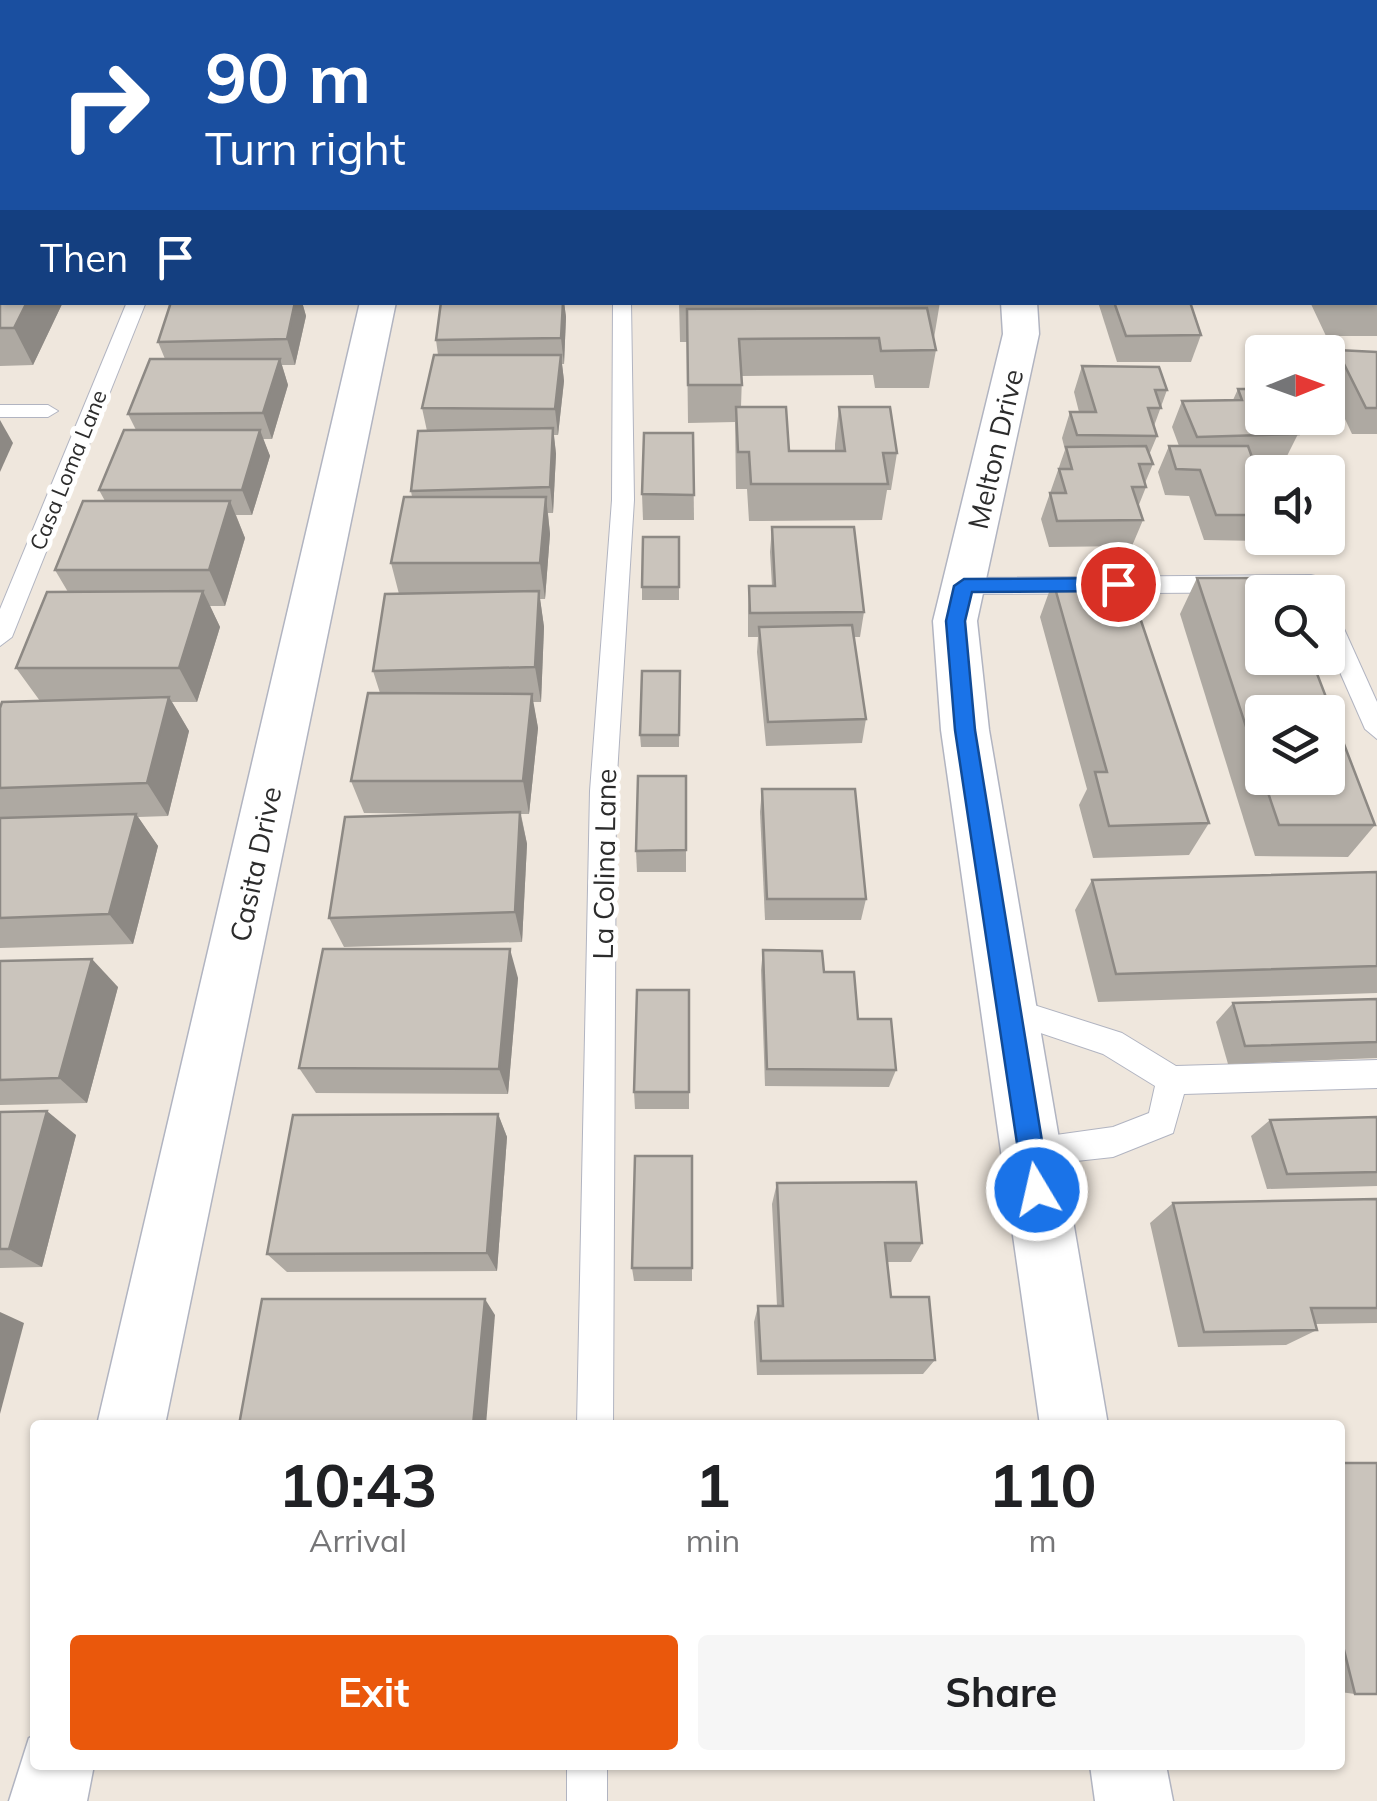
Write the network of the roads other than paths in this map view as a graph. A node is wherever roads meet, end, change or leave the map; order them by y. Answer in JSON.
{"nodes":[{"id":1,"x":136,"y":305,"type":"edge"},
{"id":2,"x":377,"y":305,"type":"edge"},
{"id":3,"x":622,"y":305,"type":"edge"},
{"id":4,"x":1019,"y":305,"type":"edge"},
{"id":5,"x":0,"y":411,"type":"edge"},
{"id":6,"x":48,"y":411,"type":"dead end"},
{"id":7,"x":1245,"y":584,"type":"edge"},
{"id":8,"x":964,"y":586,"type":"junction"},
{"id":9,"x":0,"y":636,"type":"edge"},
{"id":10,"x":1345,"y":658,"type":"edge"},
{"id":11,"x":1377,"y":730,"type":"edge"},
{"id":12,"x":1010,"y":1010,"type":"junction"},
{"id":13,"x":1377,"y":1074,"type":"edge"},
{"id":14,"x":1172,"y":1080,"type":"junction"},
{"id":15,"x":1031,"y":1151,"type":"junction"},
{"id":16,"x":132,"y":1420,"type":"edge"},
{"id":17,"x":595,"y":1420,"type":"edge"},
{"id":18,"x":1073,"y":1420,"type":"edge"},
{"id":19,"x":55,"y":1770,"type":"edge"},
{"id":20,"x":588,"y":1770,"type":"edge"},
{"id":21,"x":1129,"y":1770,"type":"edge"},
{"id":22,"x":48,"y":1801,"type":"edge"},
{"id":23,"x":587,"y":1801,"type":"edge"},
{"id":24,"x":1134,"y":1801,"type":"edge"}],
"edges":[{"from":1,"to":9,"type":"lane","name":"Casa Loma Lane"},
{"from":2,"to":16,"type":"street","name":"Casita Drive"},
{"from":3,"to":17,"type":"lane","name":"La Colina Lane"},
{"from":4,"to":8,"type":"street","name":"Melton Drive"},
{"from":5,"to":6,"type":"lane"},
{"from":7,"to":8,"type":"lane"},
{"from":8,"to":12,"type":"street","name":"Melton Drive"},
{"from":10,"to":11,"type":"lane"},
{"from":12,"to":14,"type":"lane"},
{"from":12,"to":15,"type":"street","name":"Melton Drive"},
{"from":13,"to":14,"type":"lane"},
{"from":14,"to":15,"type":"lane"},
{"from":15,"to":18,"type":"street","name":"Melton Drive"},
{"from":19,"to":22,"type":"street"},
{"from":20,"to":23,"type":"lane"},
{"from":21,"to":24,"type":"street"}]}
